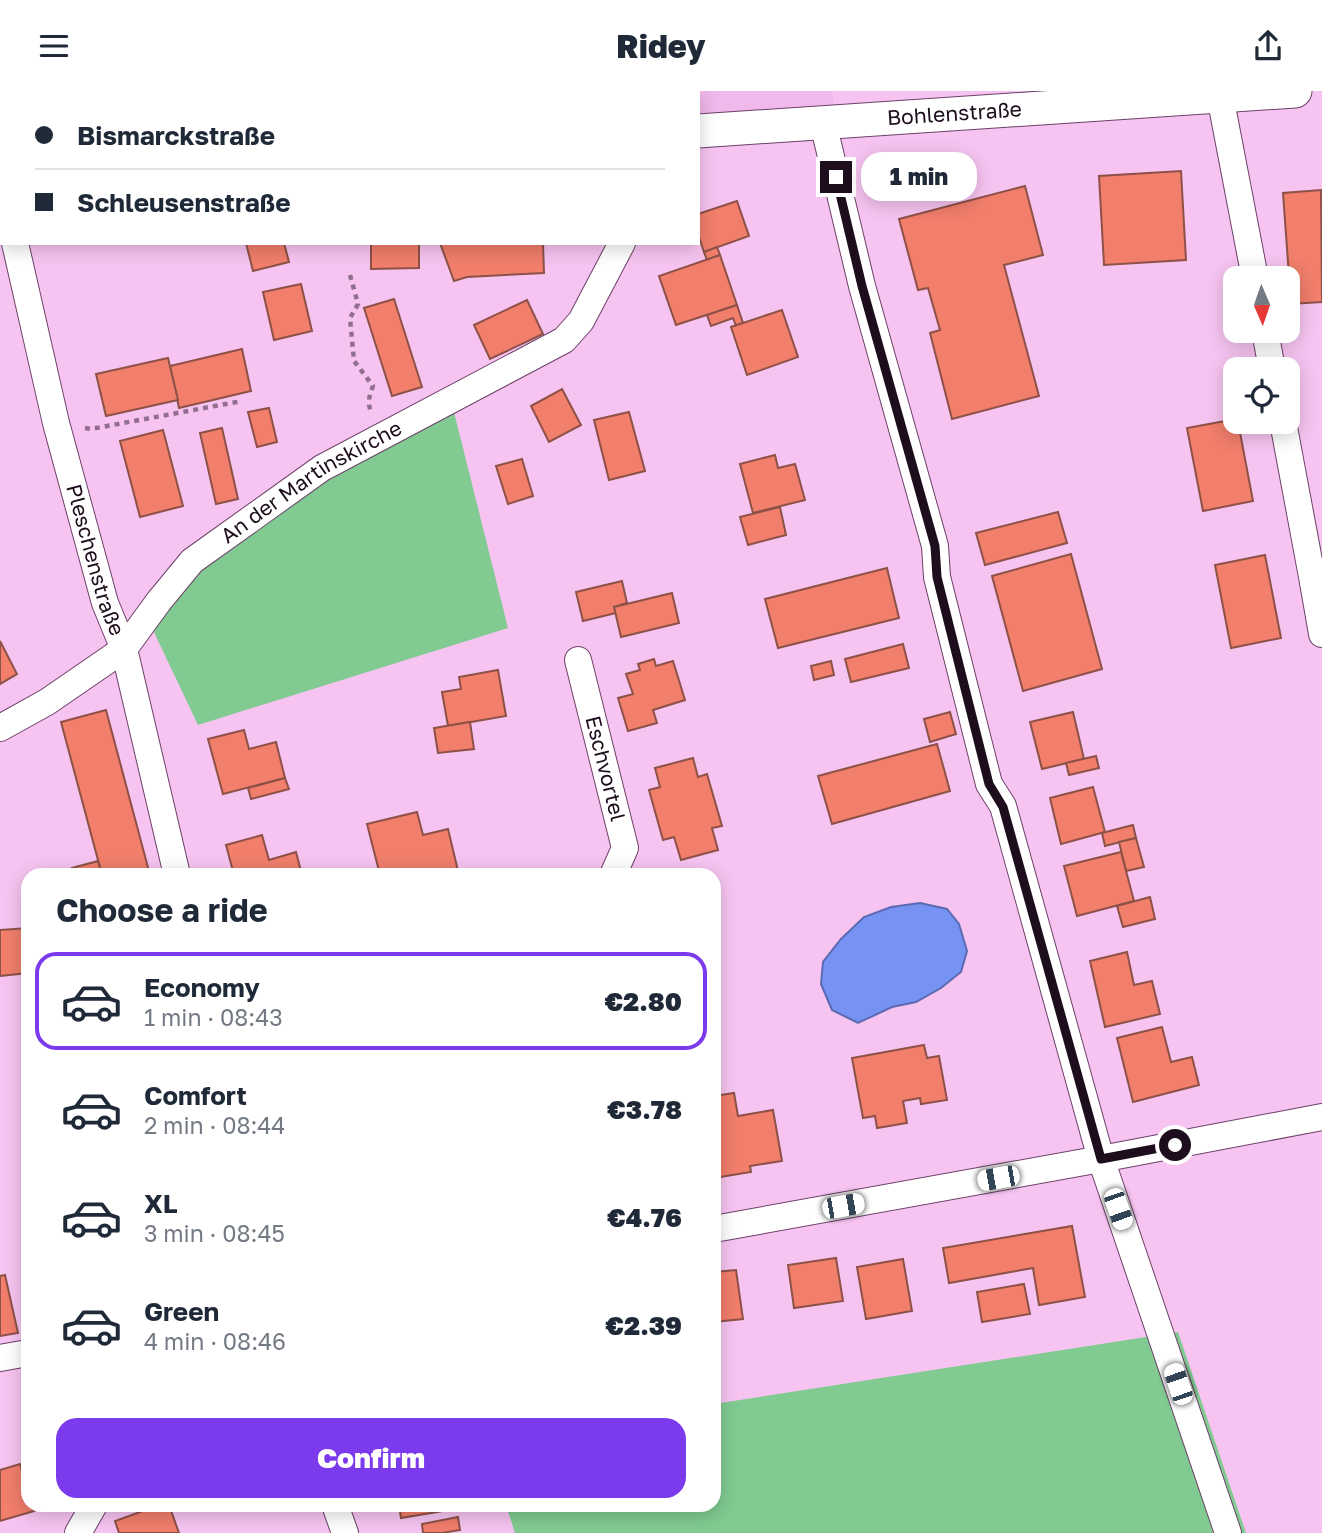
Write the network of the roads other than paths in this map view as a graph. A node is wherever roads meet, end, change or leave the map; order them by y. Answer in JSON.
{"nodes":[{"id":1,"x":1295,"y":91,"type":"edge"},
{"id":2,"x":1220,"y":96,"type":"junction"},
{"id":3,"x":1048,"y":100,"type":"edge"},
{"id":4,"x":823,"y":123,"type":"junction"},
{"id":5,"x":700,"y":131,"type":"edge"},
{"id":6,"x":15,"y":245,"type":"edge"},
{"id":7,"x":621,"y":245,"type":"edge"},
{"id":8,"x":1253,"y":266,"type":"edge"},
{"id":9,"x":1286,"y":434,"type":"edge"},
{"id":10,"x":1318,"y":582,"type":"edge"},
{"id":11,"x":1322,"y":633,"type":"edge"},
{"id":12,"x":124,"y":649,"type":"junction"},
{"id":13,"x":578,"y":660,"type":"dead end"},
{"id":14,"x":0,"y":728,"type":"edge"},
{"id":15,"x":175,"y":868,"type":"edge"},
{"id":16,"x":616,"y":868,"type":"edge"},
{"id":17,"x":1322,"y":1117,"type":"edge"},
{"id":18,"x":1101,"y":1159,"type":"junction"},
{"id":19,"x":721,"y":1228,"type":"edge"},
{"id":20,"x":21,"y":1354,"type":"edge"},
{"id":21,"x":0,"y":1358,"type":"edge"},
{"id":22,"x":90,"y":1512,"type":"edge"},
{"id":23,"x":338,"y":1512,"type":"edge"},
{"id":24,"x":78,"y":1533,"type":"edge"},
{"id":25,"x":345,"y":1533,"type":"edge"},
{"id":26,"x":1228,"y":1533,"type":"edge"}],
"edges":[{"from":1,"to":2,"type":"street","name":"Bohlenstraße"},
{"from":2,"to":3,"type":"street","name":"Bohlenstraße"},
{"from":2,"to":8,"type":"street"},
{"from":3,"to":4,"type":"street","name":"Bohlenstraße"},
{"from":4,"to":5,"type":"street","name":"Bohlenstraße"},
{"from":4,"to":18,"type":"street"},
{"from":6,"to":12,"type":"street","name":"Pleschenstraße"},
{"from":7,"to":12,"type":"street","name":"An der Martinskirche"},
{"from":9,"to":10,"type":"street"},
{"from":10,"to":11,"type":"street"},
{"from":12,"to":14,"type":"street","name":"An der Martinskirche"},
{"from":12,"to":15,"type":"street","name":"Pleschenstraße"},
{"from":13,"to":16,"type":"street","name":"Eschvortel"},
{"from":17,"to":18,"type":"street"},
{"from":18,"to":19,"type":"street"},
{"from":18,"to":26,"type":"street"},
{"from":20,"to":21,"type":"street"},
{"from":22,"to":24,"type":"street"},
{"from":23,"to":25,"type":"street"}]}
